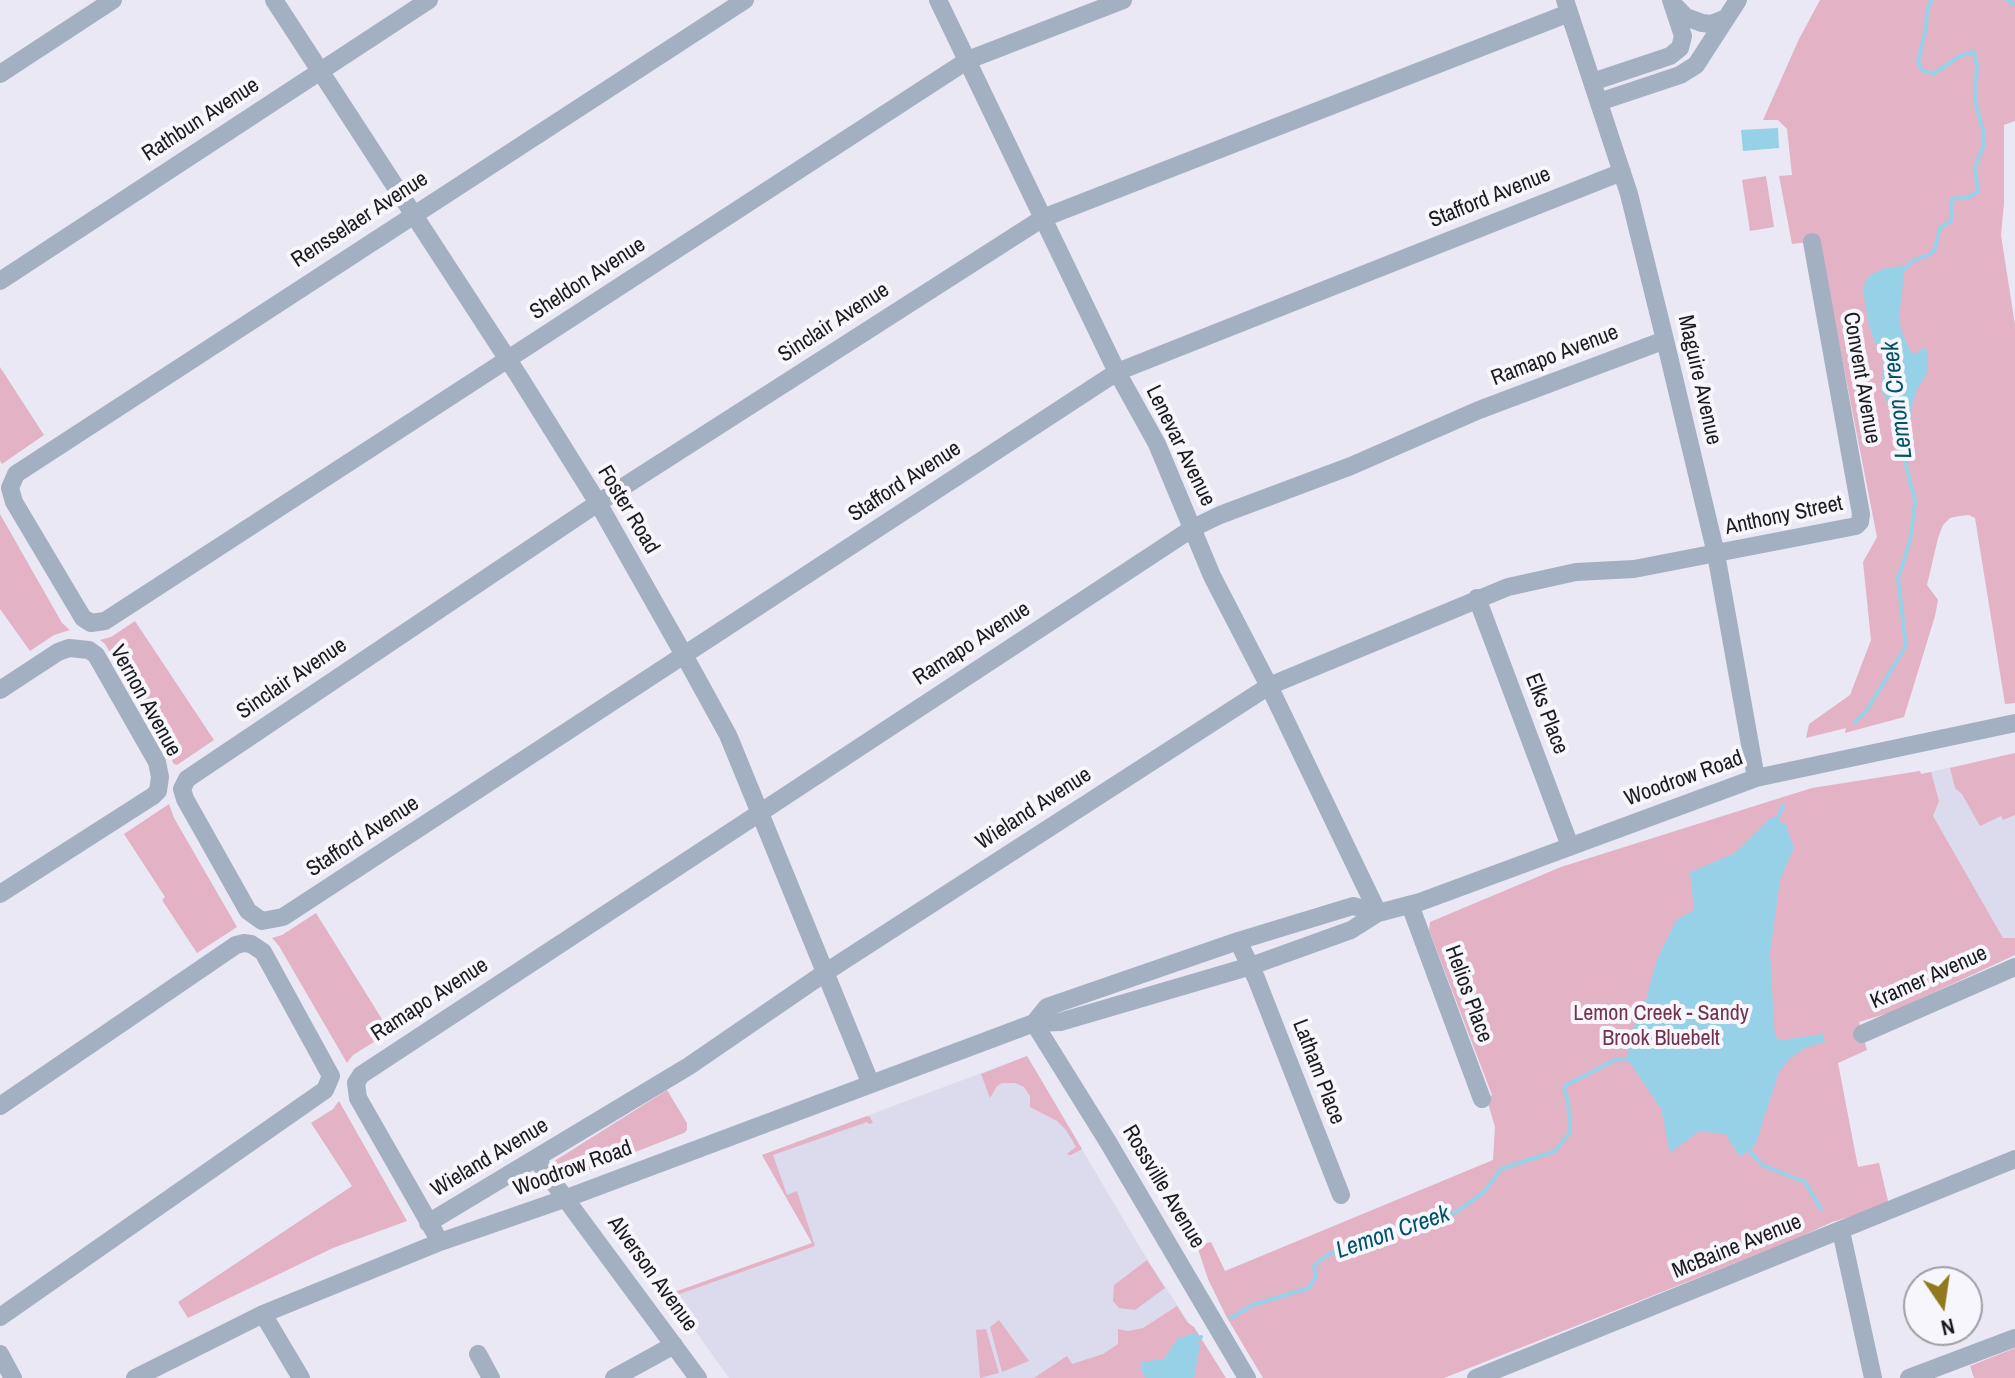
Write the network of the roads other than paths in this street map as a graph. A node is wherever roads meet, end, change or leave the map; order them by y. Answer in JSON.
{"nodes":[{"id":1,"x":113,"y":0,"type":"edge"},
{"id":2,"x":274,"y":0,"type":"edge"},
{"id":3,"x":429,"y":0,"type":"edge"},
{"id":4,"x":745,"y":0,"type":"edge"},
{"id":5,"x":938,"y":0,"type":"edge"},
{"id":6,"x":1123,"y":0,"type":"edge"},
{"id":7,"x":1738,"y":0,"type":"edge"},
{"id":8,"x":1672,"y":2,"type":"edge"},
{"id":9,"x":1567,"y":6,"type":"edge"},
{"id":10,"x":1726,"y":18,"type":"junction"},
{"id":11,"x":968,"y":60,"type":"junction"},
{"id":12,"x":320,"y":70,"type":"junction"},
{"id":13,"x":0,"y":74,"type":"edge"},
{"id":14,"x":1592,"y":82,"type":"junction"},
{"id":15,"x":1599,"y":102,"type":"junction"},
{"id":16,"x":1622,"y":172,"type":"junction"},
{"id":17,"x":413,"y":214,"type":"junction"},
{"id":18,"x":1043,"y":218,"type":"junction"},
{"id":19,"x":1812,"y":242,"type":"dead end"},
{"id":20,"x":0,"y":281,"type":"edge"},
{"id":21,"x":1665,"y":340,"type":"junction"},
{"id":22,"x":508,"y":360,"type":"junction"},
{"id":23,"x":1117,"y":372,"type":"junction"},
{"id":24,"x":10,"y":488,"type":"joint"},
{"id":25,"x":598,"y":503,"type":"junction"},
{"id":26,"x":1860,"y":522,"type":"joint"},
{"id":27,"x":1193,"y":528,"type":"junction"},
{"id":28,"x":1716,"y":554,"type":"junction"},
{"id":29,"x":1477,"y":598,"type":"junction"},
{"id":30,"x":91,"y":623,"type":"joint"},
{"id":31,"x":684,"y":655,"type":"junction"},
{"id":32,"x":1269,"y":686,"type":"junction"},
{"id":33,"x":0,"y":690,"type":"edge"},
{"id":34,"x":2015,"y":723,"type":"edge"},
{"id":35,"x":1756,"y":778,"type":"junction"},
{"id":36,"x":183,"y":784,"type":"joint"},
{"id":37,"x":761,"y":810,"type":"junction"},
{"id":38,"x":1570,"y":846,"type":"junction"},
{"id":39,"x":0,"y":894,"type":"edge"},
{"id":40,"x":1410,"y":905,"type":"junction"},
{"id":41,"x":1378,"y":913,"type":"junction"},
{"id":42,"x":262,"y":921,"type":"joint"},
{"id":43,"x":1238,"y":941,"type":"junction"},
{"id":44,"x":1251,"y":966,"type":"junction"},
{"id":45,"x":2015,"y":967,"type":"edge"},
{"id":46,"x":826,"y":972,"type":"junction"},
{"id":47,"x":1034,"y":1023,"type":"junction"},
{"id":48,"x":1862,"y":1034,"type":"dead end"},
{"id":49,"x":870,"y":1082,"type":"junction"},
{"id":50,"x":1482,"y":1099,"type":"dead end"},
{"id":51,"x":0,"y":1106,"type":"edge"},
{"id":52,"x":536,"y":1159,"type":"junction"},
{"id":53,"x":2015,"y":1159,"type":"edge"},
{"id":54,"x":1341,"y":1195,"type":"dead end"},
{"id":55,"x":567,"y":1198,"type":"junction"},
{"id":56,"x":428,"y":1223,"type":"junction"},
{"id":57,"x":1841,"y":1231,"type":"junction"},
{"id":58,"x":440,"y":1242,"type":"junction"},
{"id":59,"x":263,"y":1314,"type":"junction"},
{"id":60,"x":0,"y":1317,"type":"edge"},
{"id":61,"x":2015,"y":1338,"type":"edge"},
{"id":62,"x":674,"y":1345,"type":"junction"},
{"id":63,"x":0,"y":1354,"type":"edge"},
{"id":64,"x":478,"y":1354,"type":"dead end"},
{"id":65,"x":13,"y":1378,"type":"edge"},
{"id":66,"x":135,"y":1378,"type":"edge"},
{"id":67,"x":301,"y":1378,"type":"edge"},
{"id":68,"x":491,"y":1378,"type":"edge"},
{"id":69,"x":614,"y":1378,"type":"edge"},
{"id":70,"x":698,"y":1378,"type":"edge"},
{"id":71,"x":1247,"y":1378,"type":"edge"},
{"id":72,"x":1476,"y":1378,"type":"edge"},
{"id":73,"x":1873,"y":1378,"type":"edge"},
{"id":74,"x":1909,"y":1378,"type":"edge"}],
"edges":[{"from":1,"to":13,"type":"street"},
{"from":2,"to":12,"type":"street","name":"Foster Road"},
{"from":3,"to":12,"type":"street","name":"Rathbun Avenue"},
{"from":4,"to":17,"type":"street","name":"Rensselaer Avenue"},
{"from":5,"to":11,"type":"street","name":"Lenevar Avenue"},
{"from":6,"to":11,"type":"street","name":"Sheldon Avenue"},
{"from":7,"to":10,"type":"street"},
{"from":8,"to":10,"type":"street"},
{"from":8,"to":14,"type":"street"},
{"from":9,"to":14,"type":"street","name":"Maguire Avenue"},
{"from":9,"to":18,"type":"street","name":"Sinclair Avenue"},
{"from":10,"to":15,"type":"street"},
{"from":11,"to":18,"type":"street","name":"Lenevar Avenue"},
{"from":11,"to":22,"type":"street","name":"Sheldon Avenue"},
{"from":12,"to":17,"type":"street","name":"Foster Road"},
{"from":12,"to":20,"type":"street","name":"Rathbun Avenue"},
{"from":14,"to":15,"type":"street","name":"Maguire Avenue"},
{"from":15,"to":16,"type":"street","name":"Maguire Avenue"},
{"from":16,"to":21,"type":"street","name":"Maguire Avenue"},
{"from":16,"to":23,"type":"street","name":"Stafford Avenue"},
{"from":17,"to":22,"type":"street","name":"Foster Road"},
{"from":17,"to":24,"type":"street","name":"Rensselaer Avenue"},
{"from":18,"to":23,"type":"street","name":"Lenevar Avenue"},
{"from":18,"to":25,"type":"street","name":"Sinclair Avenue"},
{"from":19,"to":26,"type":"street","name":"Convent Avenue"},
{"from":21,"to":27,"type":"street","name":"Ramapo Avenue"},
{"from":21,"to":28,"type":"street","name":"Maguire Avenue"},
{"from":22,"to":25,"type":"street","name":"Foster Road"},
{"from":22,"to":30,"type":"street","name":"Sheldon Avenue"},
{"from":23,"to":27,"type":"street","name":"Lenevar Avenue"},
{"from":23,"to":31,"type":"street","name":"Stafford Avenue"},
{"from":24,"to":30,"type":"street","name":"Vernon Avenue"},
{"from":25,"to":31,"type":"street","name":"Foster Road"},
{"from":25,"to":36,"type":"street","name":"Sinclair Avenue"},
{"from":26,"to":28,"type":"street","name":"Anthony Street"},
{"from":27,"to":32,"type":"street","name":"Lenevar Avenue"},
{"from":27,"to":37,"type":"street","name":"Ramapo Avenue"},
{"from":28,"to":29,"type":"street","name":"Wieland Avenue"},
{"from":28,"to":35,"type":"street","name":"Maguire Avenue"},
{"from":29,"to":32,"type":"street","name":"Wieland Avenue"},
{"from":29,"to":38,"type":"street","name":"Elks Place"},
{"from":31,"to":37,"type":"street","name":"Foster Road"},
{"from":31,"to":42,"type":"street","name":"Stafford Avenue"},
{"from":32,"to":41,"type":"street","name":"Lenevar Avenue"},
{"from":32,"to":46,"type":"street","name":"Wieland Avenue"},
{"from":33,"to":39,"type":"street","name":"Vernon Avenue"},
{"from":34,"to":35,"type":"street","name":"Woodrow Road"},
{"from":35,"to":38,"type":"street","name":"Woodrow Road"},
{"from":36,"to":42,"type":"street","name":"Vernon Avenue"},
{"from":37,"to":46,"type":"street","name":"Foster Road"},
{"from":37,"to":56,"type":"street","name":"Ramapo Avenue"},
{"from":38,"to":40,"type":"street","name":"Woodrow Road"},
{"from":40,"to":41,"type":"street","name":"Woodrow Road"},
{"from":40,"to":50,"type":"street","name":"Helios Place"},
{"from":41,"to":43,"type":"street","name":"Woodrow Road"},
{"from":41,"to":44,"type":"street","name":"Woodrow Road"},
{"from":43,"to":44,"type":"street","name":"Latham Place"},
{"from":43,"to":47,"type":"street","name":"Woodrow Road"},
{"from":44,"to":47,"type":"street","name":"Woodrow Road"},
{"from":44,"to":54,"type":"street","name":"Latham Place"},
{"from":45,"to":48,"type":"street","name":"Kramer Avenue"},
{"from":46,"to":49,"type":"street","name":"Foster Road"},
{"from":46,"to":52,"type":"street","name":"Wieland Avenue"},
{"from":47,"to":49,"type":"street","name":"Woodrow Road"},
{"from":47,"to":71,"type":"street","name":"Rossville Avenue"},
{"from":49,"to":55,"type":"street","name":"Woodrow Road"},
{"from":51,"to":60,"type":"street"},
{"from":52,"to":55,"type":"street","name":"Alverson Avenue"},
{"from":52,"to":56,"type":"street","name":"Wieland Avenue"},
{"from":53,"to":57,"type":"street","name":"McBaine Avenue"},
{"from":55,"to":58,"type":"street","name":"Woodrow Road"},
{"from":55,"to":62,"type":"street","name":"Alverson Avenue"},
{"from":56,"to":58,"type":"street"},
{"from":57,"to":72,"type":"street","name":"McBaine Avenue"},
{"from":57,"to":73,"type":"street"},
{"from":58,"to":59,"type":"street","name":"Woodrow Road"},
{"from":59,"to":66,"type":"street","name":"Woodrow Road"},
{"from":59,"to":67,"type":"street"},
{"from":61,"to":74,"type":"street"},
{"from":62,"to":69,"type":"street"},
{"from":62,"to":70,"type":"street","name":"Alverson Avenue"},
{"from":63,"to":65,"type":"street"},
{"from":64,"to":68,"type":"street"}]}
